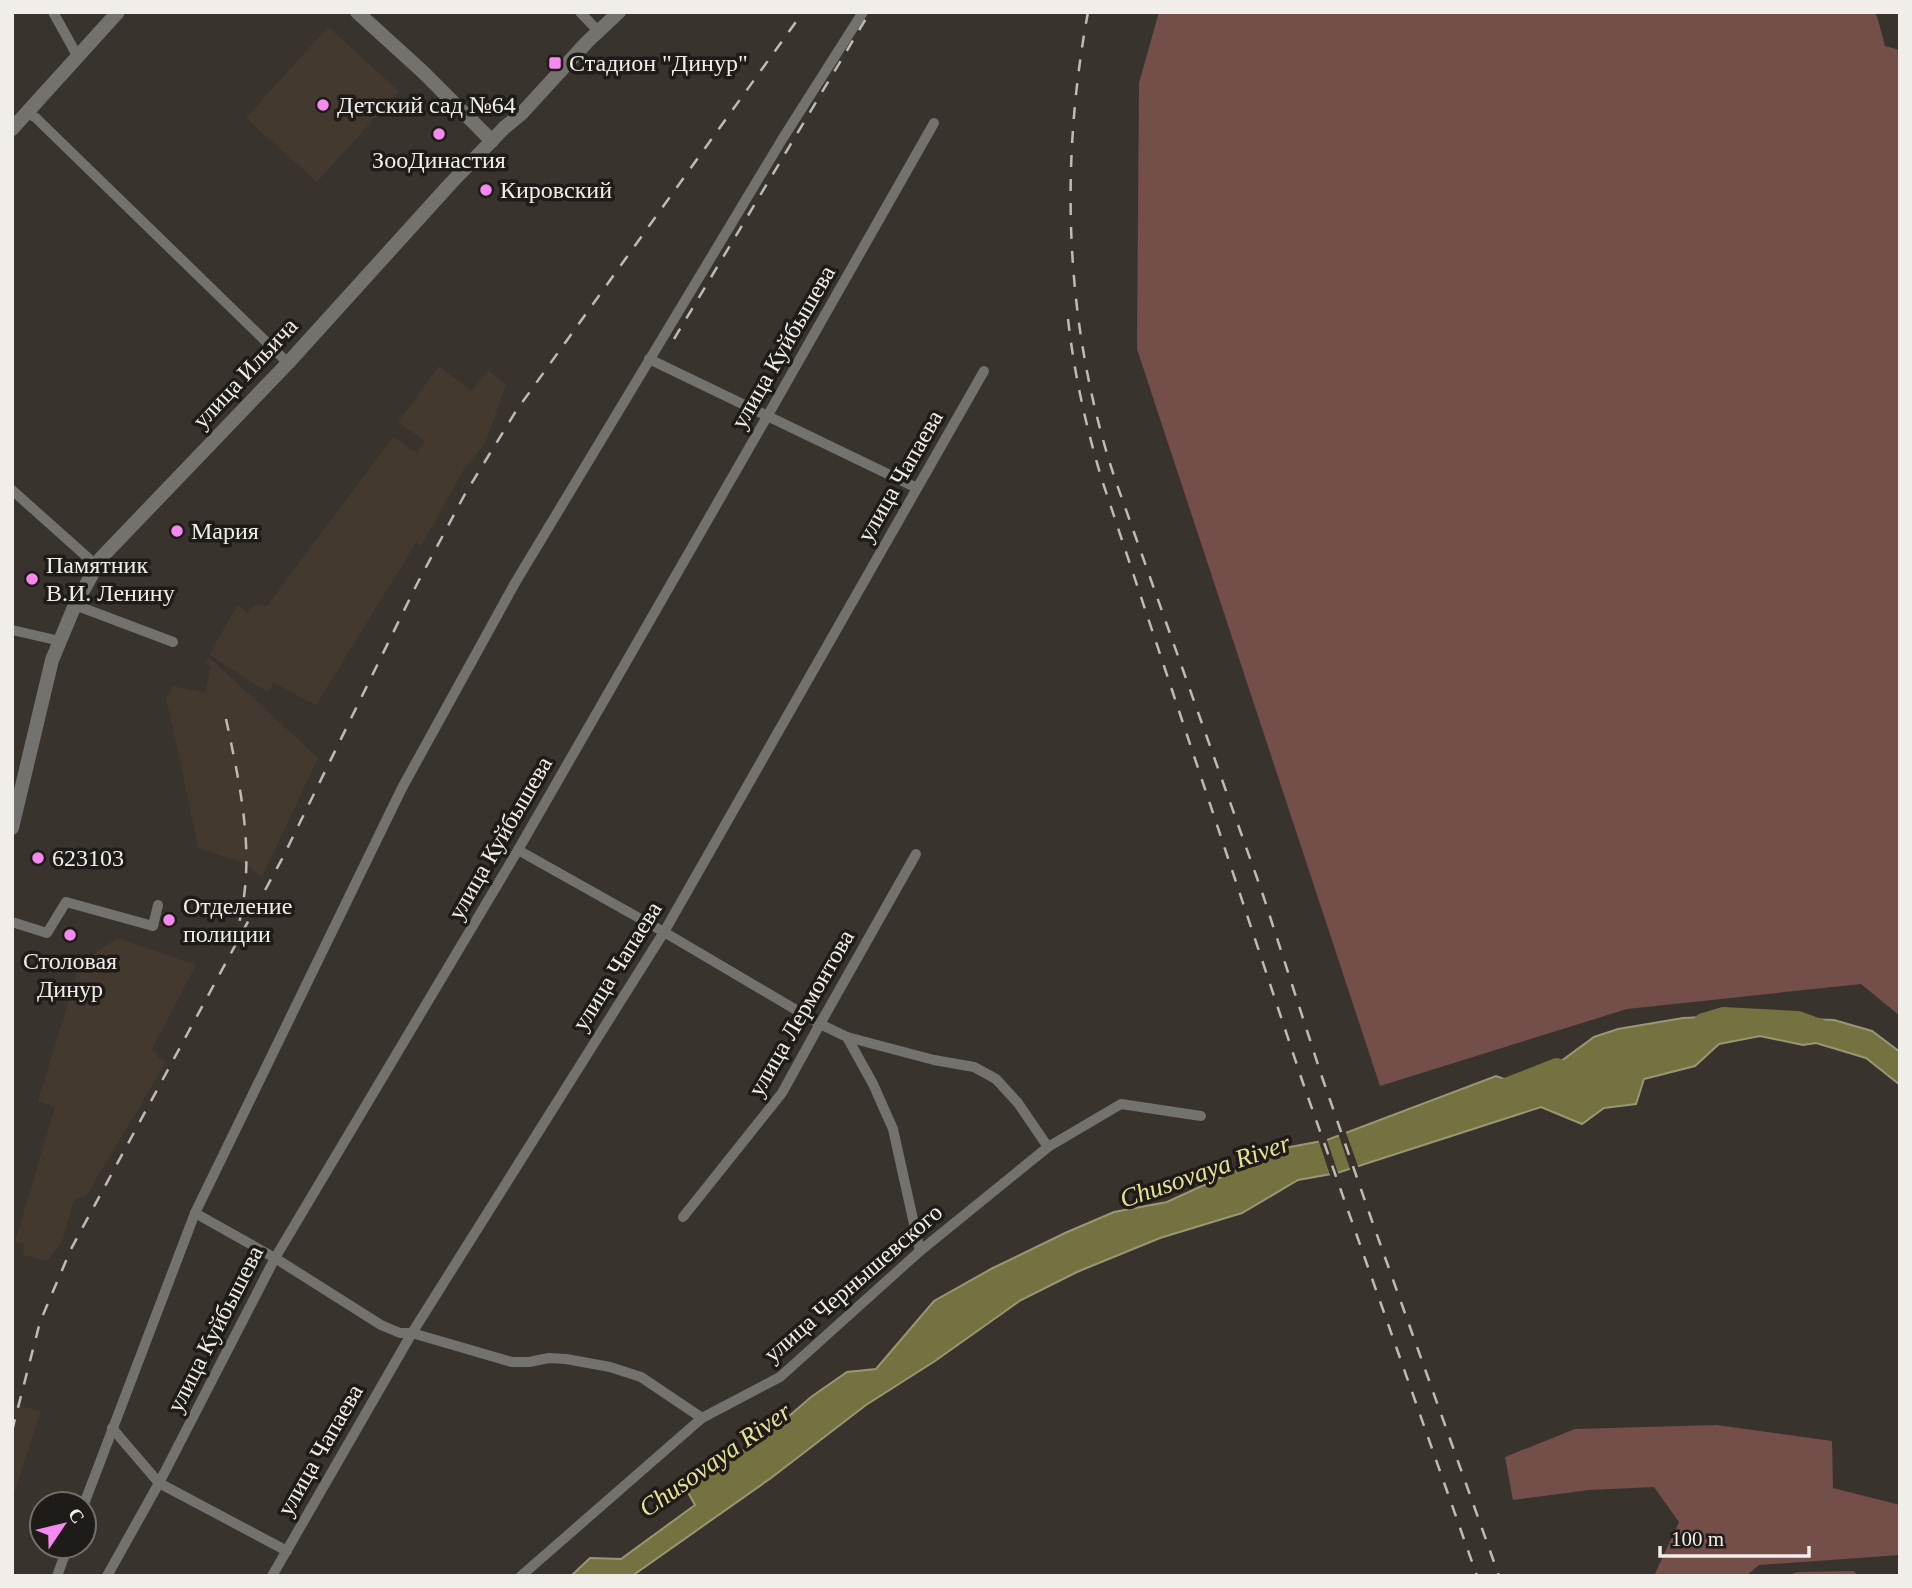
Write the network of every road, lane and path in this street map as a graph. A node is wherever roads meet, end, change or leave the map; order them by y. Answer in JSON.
{"nodes":[{"id":1,"x":53,"y":12,"type":"edge"},
{"id":2,"x":118,"y":12,"type":"edge"},
{"id":3,"x":357,"y":12,"type":"edge"},
{"id":4,"x":580,"y":12,"type":"edge"},
{"id":5,"x":619,"y":12,"type":"edge"},
{"id":6,"x":863,"y":12,"type":"edge"},
{"id":7,"x":599,"y":32,"type":"junction"},
{"id":8,"x":78,"y":57,"type":"junction"},
{"id":9,"x":28,"y":113,"type":"junction"},
{"id":10,"x":934,"y":123,"type":"dead end"},
{"id":11,"x":12,"y":129,"type":"edge"},
{"id":12,"x":492,"y":141,"type":"junction"},
{"id":13,"x":649,"y":359,"type":"junction"},
{"id":14,"x":288,"y":363,"type":"junction"},
{"id":15,"x":984,"y":371,"type":"dead end"},
{"id":16,"x":768,"y":415,"type":"junction"},
{"id":17,"x":917,"y":488,"type":"junction"},
{"id":18,"x":12,"y":490,"type":"edge"},
{"id":19,"x":96,"y":565,"type":"junction"},
{"id":20,"x":75,"y":605,"type":"junction"},
{"id":21,"x":12,"y":631,"type":"edge"},
{"id":22,"x":60,"y":641,"type":"junction"},
{"id":23,"x":173,"y":642,"type":"dead end"},
{"id":24,"x":12,"y":828,"type":"edge"},
{"id":25,"x":518,"y":850,"type":"junction"},
{"id":26,"x":916,"y":854,"type":"dead end"},
{"id":27,"x":158,"y":905,"type":"dead end"},
{"id":28,"x":12,"y":922,"type":"edge"},
{"id":29,"x":664,"y":932,"type":"junction"},
{"id":30,"x":820,"y":1024,"type":"junction"},
{"id":31,"x":847,"y":1037,"type":"junction"},
{"id":32,"x":1201,"y":1116,"type":"dead end"},
{"id":33,"x":1048,"y":1147,"type":"junction"},
{"id":34,"x":195,"y":1213,"type":"junction"},
{"id":35,"x":682,"y":1217,"type":"dead end"},
{"id":36,"x":920,"y":1251,"type":"junction"},
{"id":37,"x":275,"y":1258,"type":"junction"},
{"id":38,"x":412,"y":1333,"type":"junction"},
{"id":39,"x":702,"y":1418,"type":"junction"},
{"id":40,"x":112,"y":1428,"type":"junction"},
{"id":41,"x":159,"y":1483,"type":"junction"},
{"id":42,"x":88,"y":1490,"type":"edge"},
{"id":43,"x":287,"y":1551,"type":"junction"},
{"id":44,"x":107,"y":1576,"type":"edge"},
{"id":45,"x":272,"y":1576,"type":"edge"},
{"id":46,"x":521,"y":1576,"type":"edge"}],
"edges":[{"from":1,"to":8,"type":"street"},
{"from":2,"to":8,"type":"street"},
{"from":3,"to":12,"type":"street"},
{"from":4,"to":7,"type":"street"},
{"from":5,"to":7,"type":"street","name":"улица Ильича"},
{"from":6,"to":13,"type":"street"},
{"from":7,"to":12,"type":"street","name":"улица Ильича"},
{"from":8,"to":9,"type":"street"},
{"from":9,"to":11,"type":"street"},
{"from":9,"to":14,"type":"street"},
{"from":10,"to":16,"type":"street","name":"улица Куйбышева"},
{"from":12,"to":14,"type":"street","name":"улица Ильича"},
{"from":13,"to":16,"type":"street"},
{"from":13,"to":34,"type":"street"},
{"from":14,"to":19,"type":"street","name":"улица Ильича"},
{"from":15,"to":17,"type":"street","name":"улица Чапаева"},
{"from":16,"to":17,"type":"street"},
{"from":16,"to":25,"type":"street","name":"улица Куйбышева"},
{"from":17,"to":29,"type":"street","name":"улица Чапаева"},
{"from":18,"to":19,"type":"street"},
{"from":19,"to":20,"type":"street","name":"улица Ильича"},
{"from":20,"to":22,"type":"street","name":"улица Ильича"},
{"from":20,"to":23,"type":"street"},
{"from":21,"to":22,"type":"street"},
{"from":22,"to":24,"type":"street","name":"улица Ильича"},
{"from":25,"to":29,"type":"street"},
{"from":25,"to":37,"type":"street","name":"улица Куйбышева"},
{"from":26,"to":30,"type":"street","name":"улица Лермонтова"},
{"from":27,"to":28,"type":"street"},
{"from":29,"to":30,"type":"street"},
{"from":29,"to":38,"type":"street","name":"улица Чапаева"},
{"from":30,"to":31,"type":"street"},
{"from":30,"to":35,"type":"street","name":"улица Лермонтова"},
{"from":31,"to":33,"type":"street"},
{"from":31,"to":36,"type":"street"},
{"from":32,"to":33,"type":"street","name":"улица Чернышевского"},
{"from":33,"to":36,"type":"street","name":"улица Чернышевского"},
{"from":34,"to":37,"type":"street"},
{"from":34,"to":40,"type":"street"},
{"from":36,"to":39,"type":"street","name":"улица Чернышевского"},
{"from":37,"to":38,"type":"street"},
{"from":37,"to":41,"type":"street","name":"улица Куйбышева"},
{"from":38,"to":39,"type":"street"},
{"from":38,"to":43,"type":"street","name":"улица Чапаева"},
{"from":39,"to":46,"type":"street","name":"улица Чернышевского"},
{"from":40,"to":41,"type":"street"},
{"from":40,"to":42,"type":"street"},
{"from":41,"to":43,"type":"street"},
{"from":41,"to":44,"type":"street","name":"улица Куйбышева"},
{"from":43,"to":45,"type":"street","name":"улица Чапаева"}]}
